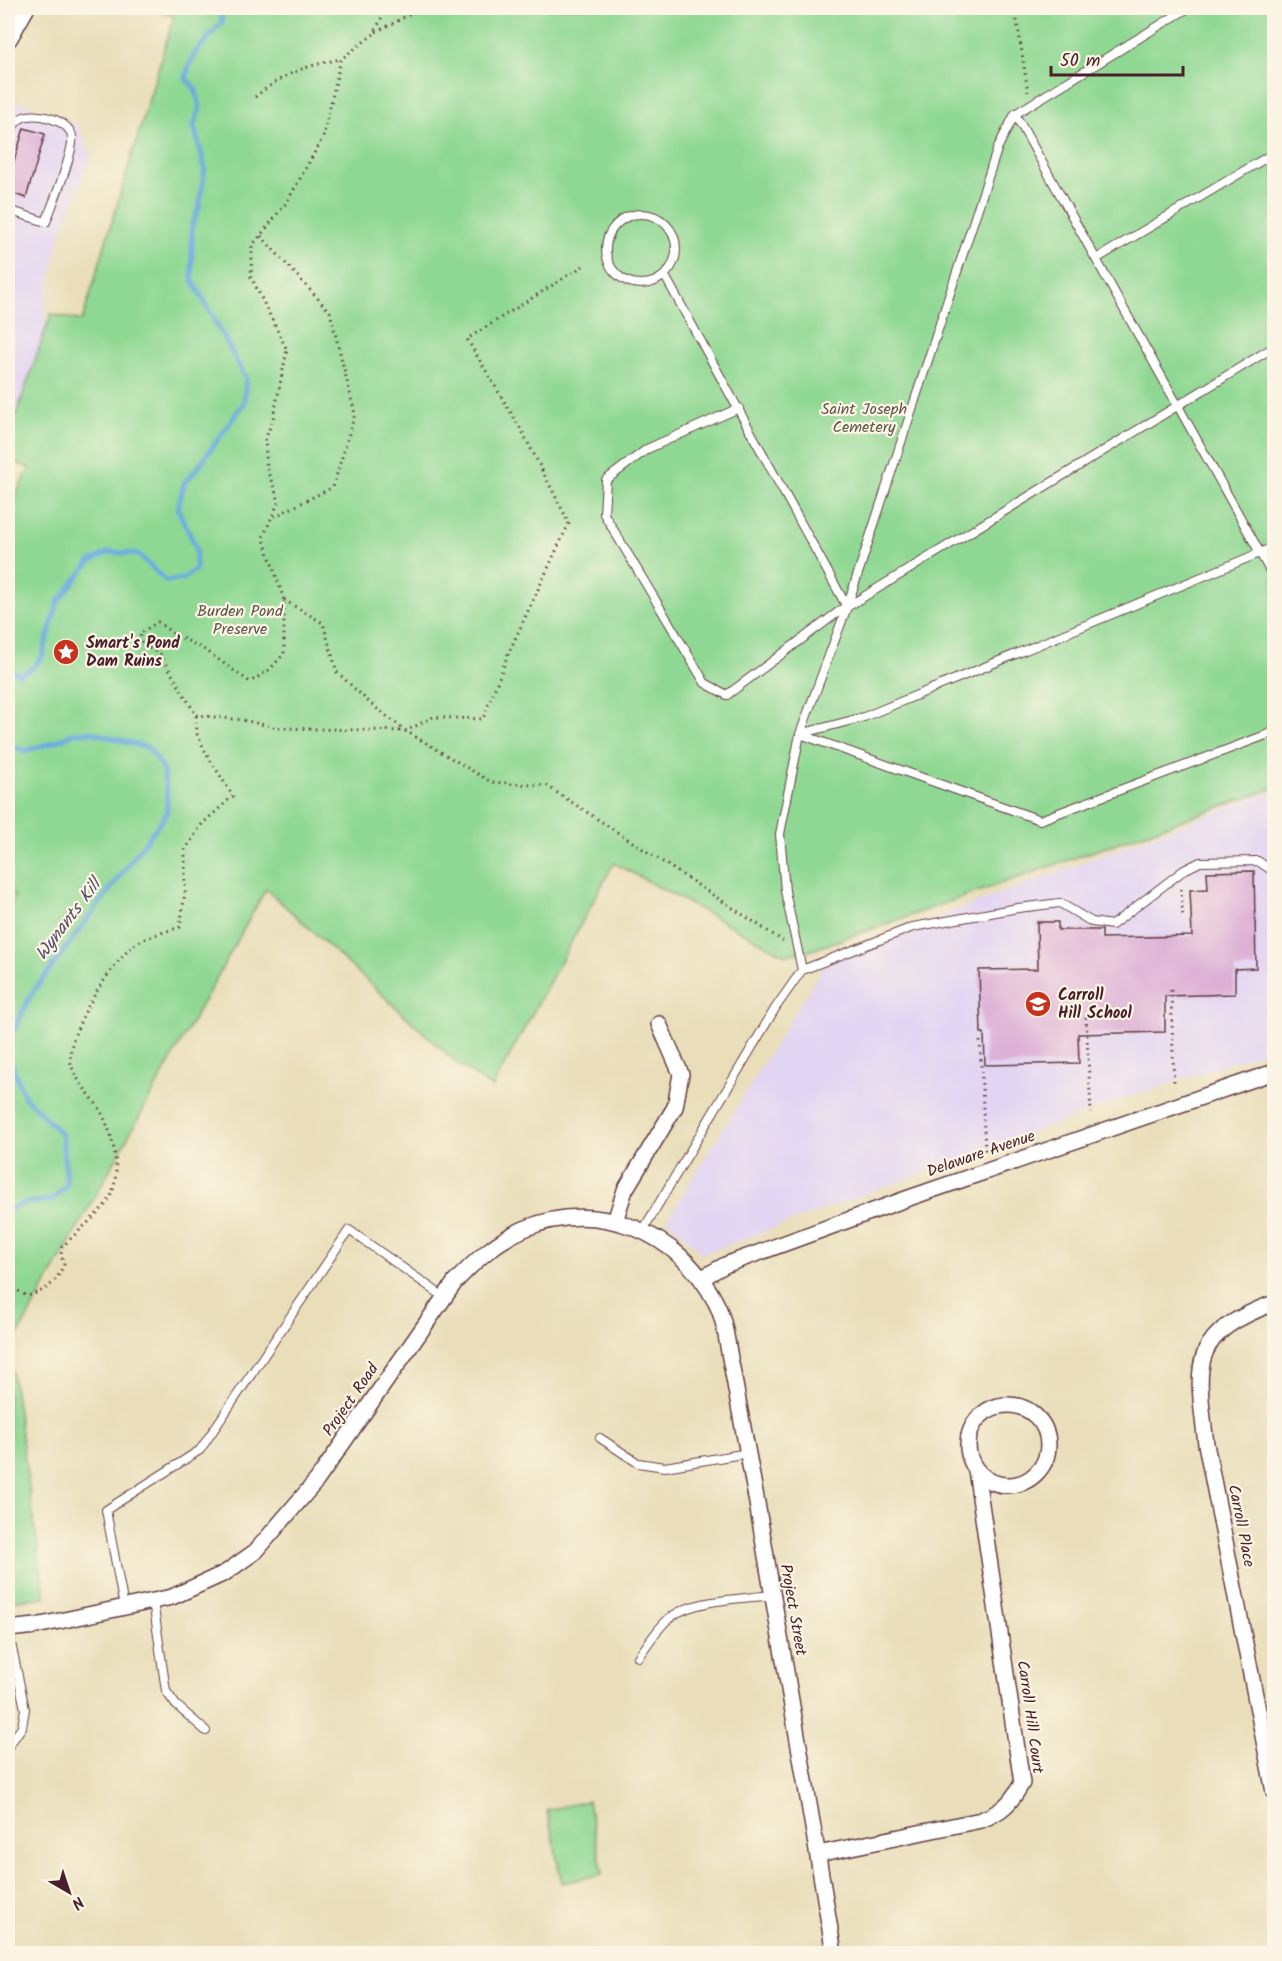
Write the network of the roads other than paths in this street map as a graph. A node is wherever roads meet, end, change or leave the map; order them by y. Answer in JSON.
{"nodes":[{"id":1,"x":25,"y":8,"type":"edge"},
{"id":2,"x":1188,"y":8,"type":"edge"},
{"id":3,"x":8,"y":38,"type":"edge"},
{"id":4,"x":1014,"y":114,"type":"junction"},
{"id":5,"x":8,"y":143,"type":"edge"},
{"id":6,"x":1275,"y":153,"type":"edge"},
{"id":7,"x":8,"y":210,"type":"edge"},
{"id":8,"x":1096,"y":259,"type":"junction"},
{"id":9,"x":665,"y":276,"type":"junction"},
{"id":10,"x":1275,"y":347,"type":"edge"},
{"id":11,"x":1177,"y":407,"type":"junction"},
{"id":12,"x":739,"y":408,"type":"junction"},
{"id":13,"x":1275,"y":547,"type":"edge"},
{"id":14,"x":1260,"y":553,"type":"junction"},
{"id":15,"x":1275,"y":578,"type":"edge"},
{"id":16,"x":847,"y":607,"type":"junction"},
{"id":17,"x":1275,"y":732,"type":"edge"},
{"id":18,"x":800,"y":734,"type":"junction"},
{"id":19,"x":1275,"y":872,"type":"edge"},
{"id":20,"x":802,"y":970,"type":"junction"},
{"id":21,"x":660,"y":1024,"type":"dead end"},
{"id":22,"x":1275,"y":1072,"type":"edge"},
{"id":23,"x":615,"y":1221,"type":"junction"},
{"id":24,"x":643,"y":1230,"type":"junction"},
{"id":25,"x":702,"y":1278,"type":"junction"},
{"id":26,"x":444,"y":1298,"type":"junction"},
{"id":27,"x":1275,"y":1303,"type":"edge"},
{"id":28,"x":600,"y":1438,"type":"dead end"},
{"id":29,"x":748,"y":1454,"type":"junction"},
{"id":30,"x":976,"y":1470,"type":"junction"},
{"id":31,"x":772,"y":1595,"type":"junction"},
{"id":32,"x":153,"y":1601,"type":"junction"},
{"id":33,"x":124,"y":1607,"type":"junction"},
{"id":34,"x":8,"y":1629,"type":"edge"},
{"id":35,"x":638,"y":1657,"type":"dead end"},
{"id":36,"x":206,"y":1731,"type":"dead end"},
{"id":37,"x":8,"y":1747,"type":"edge"},
{"id":38,"x":1275,"y":1792,"type":"edge"},
{"id":39,"x":818,"y":1854,"type":"junction"},
{"id":40,"x":834,"y":1953,"type":"edge"}],
"edges":[{"from":1,"to":3,"type":"street"},
{"from":2,"to":4,"type":"lane"},
{"from":4,"to":8,"type":"lane"},
{"from":4,"to":16,"type":"lane"},
{"from":5,"to":7,"type":"lane"},
{"from":6,"to":8,"type":"lane"},
{"from":8,"to":11,"type":"lane"},
{"from":9,"to":9,"type":"lane"},
{"from":9,"to":12,"type":"lane"},
{"from":10,"to":11,"type":"lane"},
{"from":11,"to":14,"type":"lane"},
{"from":11,"to":16,"type":"lane"},
{"from":12,"to":16,"type":"lane"},
{"from":12,"to":16,"type":"lane"},
{"from":13,"to":14,"type":"lane"},
{"from":14,"to":15,"type":"lane"},
{"from":14,"to":18,"type":"lane"},
{"from":16,"to":18,"type":"lane"},
{"from":17,"to":18,"type":"lane"},
{"from":18,"to":20,"type":"lane"},
{"from":19,"to":20,"type":"lane"},
{"from":20,"to":24,"type":"lane"},
{"from":21,"to":23,"type":"street"},
{"from":22,"to":25,"type":"street","name":"Delaware Avenue"},
{"from":23,"to":24,"type":"street","name":"Project Road"},
{"from":23,"to":26,"type":"street","name":"Project Road"},
{"from":24,"to":25,"type":"street","name":"Project Road"},
{"from":25,"to":29,"type":"street","name":"Project Street"},
{"from":26,"to":32,"type":"street","name":"Project Road"},
{"from":26,"to":33,"type":"lane"},
{"from":27,"to":38,"type":"street","name":"Carroll Place"},
{"from":28,"to":29,"type":"lane"},
{"from":29,"to":31,"type":"street","name":"Project Street"},
{"from":30,"to":30,"type":"street","name":"Carroll Hill Court"},
{"from":30,"to":39,"type":"street","name":"Carroll Hill Court"},
{"from":31,"to":35,"type":"lane"},
{"from":31,"to":39,"type":"street","name":"Project Street"},
{"from":32,"to":33,"type":"street","name":"Project Road"},
{"from":32,"to":36,"type":"lane"},
{"from":33,"to":34,"type":"street","name":"Project Road"},
{"from":34,"to":37,"type":"lane"},
{"from":39,"to":40,"type":"street","name":"Project Street"}]}
